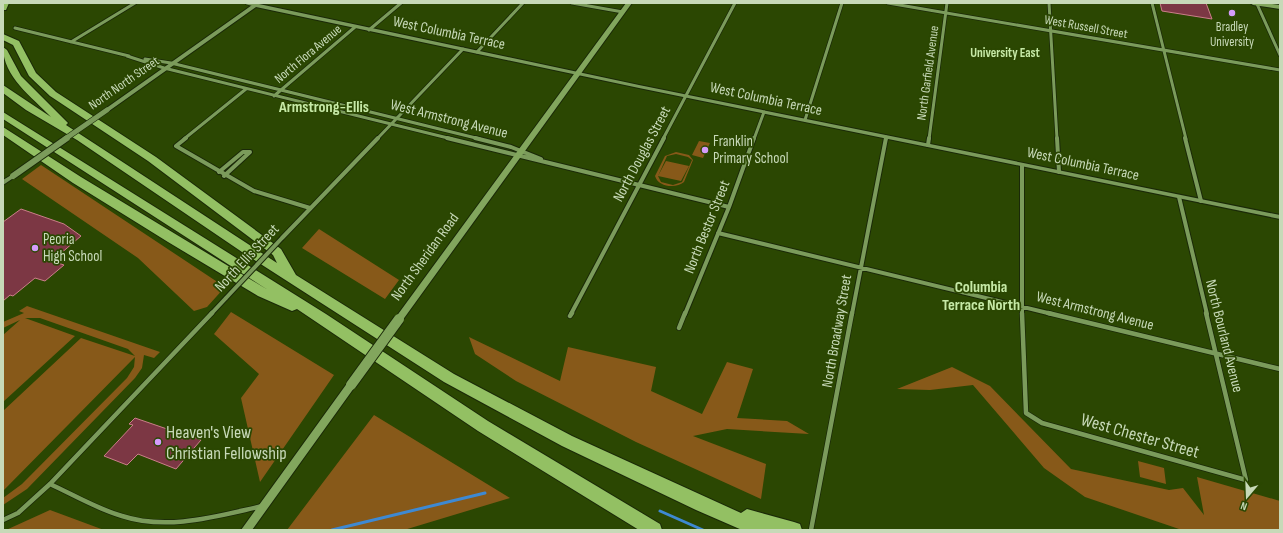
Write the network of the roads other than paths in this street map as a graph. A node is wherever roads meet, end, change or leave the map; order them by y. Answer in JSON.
{"nodes":[{"id":1,"x":5,"y":3,"type":"edge"},
{"id":2,"x":135,"y":3,"type":"edge"},
{"id":3,"x":247,"y":3,"type":"edge"},
{"id":4,"x":401,"y":3,"type":"edge"},
{"id":5,"x":523,"y":3,"type":"edge"},
{"id":6,"x":572,"y":3,"type":"edge"},
{"id":7,"x":629,"y":3,"type":"edge"},
{"id":8,"x":735,"y":3,"type":"edge"},
{"id":9,"x":842,"y":3,"type":"edge"},
{"id":10,"x":888,"y":3,"type":"edge"},
{"id":11,"x":948,"y":3,"type":"edge"},
{"id":12,"x":1049,"y":3,"type":"edge"},
{"id":13,"x":1152,"y":3,"type":"edge"},
{"id":14,"x":1255,"y":3,"type":"edge"},
{"id":15,"x":257,"y":4,"type":"edge"},
{"id":16,"x":1280,"y":7,"type":"edge"},
{"id":17,"x":3,"y":8,"type":"edge"},
{"id":18,"x":623,"y":12,"type":"junction"},
{"id":19,"x":946,"y":13,"type":"junction"},
{"id":20,"x":14,"y":28,"type":"dead end"},
{"id":21,"x":355,"y":28,"type":"junction"},
{"id":22,"x":369,"y":30,"type":"junction"},
{"id":23,"x":1050,"y":31,"type":"junction"},
{"id":24,"x":6,"y":38,"type":"edge"},
{"id":25,"x":71,"y":42,"type":"junction"},
{"id":26,"x":463,"y":49,"type":"junction"},
{"id":27,"x":3,"y":50,"type":"edge"},
{"id":28,"x":1164,"y":50,"type":"junction"},
{"id":29,"x":477,"y":52,"type":"junction"},
{"id":30,"x":1280,"y":54,"type":"edge"},
{"id":31,"x":127,"y":56,"type":"junction"},
{"id":32,"x":172,"y":63,"type":"junction"},
{"id":33,"x":165,"y":68,"type":"junction"},
{"id":34,"x":1280,"y":70,"type":"edge"},
{"id":35,"x":578,"y":74,"type":"junction"},
{"id":36,"x":3,"y":88,"type":"edge"},
{"id":37,"x":246,"y":89,"type":"junction"},
{"id":38,"x":281,"y":90,"type":"junction"},
{"id":39,"x":274,"y":96,"type":"junction"},
{"id":40,"x":686,"y":96,"type":"junction"},
{"id":41,"x":764,"y":112,"type":"junction"},
{"id":42,"x":3,"y":116,"type":"edge"},
{"id":43,"x":396,"y":119,"type":"junction"},
{"id":44,"x":805,"y":120,"type":"junction"},
{"id":45,"x":390,"y":124,"type":"junction"},
{"id":46,"x":3,"y":130,"type":"edge"},
{"id":47,"x":886,"y":137,"type":"junction"},
{"id":48,"x":81,"y":138,"type":"junction"},
{"id":49,"x":928,"y":145,"type":"junction"},
{"id":50,"x":518,"y":154,"type":"junction"},
{"id":51,"x":1022,"y":165,"type":"junction"},
{"id":52,"x":576,"y":169,"type":"junction"},
{"id":53,"x":219,"y":172,"type":"junction"},
{"id":54,"x":1059,"y":172,"type":"junction"},
{"id":55,"x":224,"y":176,"type":"junction"},
{"id":56,"x":3,"y":183,"type":"edge"},
{"id":57,"x":640,"y":185,"type":"junction"},
{"id":58,"x":1179,"y":197,"type":"junction"},
{"id":59,"x":1201,"y":201,"type":"junction"},
{"id":60,"x":729,"y":207,"type":"junction"},
{"id":61,"x":310,"y":208,"type":"junction"},
{"id":62,"x":1280,"y":217,"type":"edge"},
{"id":63,"x":718,"y":233,"type":"junction"},
{"id":64,"x":861,"y":267,"type":"junction"},
{"id":65,"x":291,"y":276,"type":"junction"},
{"id":66,"x":1022,"y":305,"type":"junction"},
{"id":67,"x":570,"y":316,"type":"dead end"},
{"id":68,"x":322,"y":318,"type":"junction"},
{"id":69,"x":679,"y":328,"type":"dead end"},
{"id":70,"x":1216,"y":354,"type":"junction"},
{"id":71,"x":1280,"y":369,"type":"edge"},
{"id":72,"x":1246,"y":480,"type":"joint"},
{"id":73,"x":50,"y":484,"type":"junction"},
{"id":74,"x":702,"y":505,"type":"junction"},
{"id":75,"x":263,"y":506,"type":"junction"},
{"id":76,"x":3,"y":520,"type":"edge"},
{"id":77,"x":246,"y":530,"type":"edge"},
{"id":78,"x":654,"y":530,"type":"edge"},
{"id":79,"x":761,"y":530,"type":"edge"},
{"id":80,"x":794,"y":530,"type":"edge"},
{"id":81,"x":810,"y":530,"type":"edge"}],
"edges":[{"from":1,"to":17,"type":"highway"},
{"from":2,"to":25,"type":"street"},
{"from":3,"to":15,"type":"street","name":"West Columbia Terrace"},
{"from":4,"to":22,"type":"street"},
{"from":5,"to":29,"type":"street"},
{"from":6,"to":18,"type":"street"},
{"from":7,"to":18,"type":"main road","name":"North Sheridan Road"},
{"from":8,"to":40,"type":"street","name":"North Douglas Street"},
{"from":9,"to":44,"type":"street"},
{"from":10,"to":19,"type":"street","name":"West Russell Street"},
{"from":11,"to":19,"type":"street","name":"North Garfield Avenue"},
{"from":12,"to":23,"type":"street"},
{"from":13,"to":28,"type":"street"},
{"from":14,"to":16,"type":"main road"},
{"from":14,"to":30,"type":"street"},
{"from":15,"to":21,"type":"street","name":"West Columbia Terrace"},
{"from":15,"to":32,"type":"street","name":"North North Street"},
{"from":18,"to":35,"type":"main road","name":"North Sheridan Road"},
{"from":19,"to":23,"type":"street","name":"West Russell Street"},
{"from":19,"to":49,"type":"street","name":"North Garfield Avenue"},
{"from":20,"to":25,"type":"street","name":"West Armstrong Avenue"},
{"from":21,"to":22,"type":"street","name":"West Columbia Terrace"},
{"from":21,"to":38,"type":"street","name":"North Flora Avenue"},
{"from":22,"to":26,"type":"street","name":"West Columbia Terrace"},
{"from":23,"to":28,"type":"street","name":"West Russell Street"},
{"from":23,"to":54,"type":"street"},
{"from":24,"to":65,"type":"highway"},
{"from":25,"to":31,"type":"street","name":"West Armstrong Avenue"},
{"from":26,"to":29,"type":"street","name":"West Columbia Terrace"},
{"from":26,"to":43,"type":"street","name":"North Ellis Street"},
{"from":27,"to":48,"type":"highway"},
{"from":28,"to":34,"type":"street","name":"West Russell Street"},
{"from":28,"to":59,"type":"street"},
{"from":29,"to":35,"type":"street","name":"West Columbia Terrace"},
{"from":31,"to":32,"type":"street","name":"West Armstrong Avenue"},
{"from":31,"to":33,"type":"street","name":"West Armstrong Avenue"},
{"from":32,"to":33,"type":"street","name":"North North Street"},
{"from":32,"to":38,"type":"street","name":"West Armstrong Avenue"},
{"from":33,"to":37,"type":"street","name":"West Armstrong Avenue"},
{"from":33,"to":56,"type":"street","name":"North North Street","bridge":true},
{"from":35,"to":40,"type":"street","name":"West Columbia Terrace"},
{"from":35,"to":50,"type":"main road","name":"North Sheridan Road"},
{"from":36,"to":48,"type":"highway"},
{"from":37,"to":39,"type":"street","name":"West Armstrong Avenue"},
{"from":37,"to":53,"type":"street"},
{"from":38,"to":39,"type":"street","name":"North Flora Avenue"},
{"from":38,"to":43,"type":"street","name":"West Armstrong Avenue"},
{"from":39,"to":45,"type":"street","name":"West Armstrong Avenue"},
{"from":40,"to":41,"type":"street","name":"West Columbia Terrace"},
{"from":40,"to":57,"type":"street","name":"North Douglas Street"},
{"from":41,"to":44,"type":"street","name":"West Columbia Terrace"},
{"from":41,"to":60,"type":"street","name":"North Bestor Street"},
{"from":42,"to":68,"type":"highway"},
{"from":43,"to":45,"type":"street","name":"North Ellis Street"},
{"from":43,"to":50,"type":"street","name":"West Armstrong Avenue"},
{"from":44,"to":47,"type":"street","name":"West Columbia Terrace"},
{"from":45,"to":50,"type":"street","name":"West Armstrong Avenue"},
{"from":45,"to":61,"type":"street","name":"North Ellis Street"},
{"from":46,"to":68,"type":"highway"},
{"from":47,"to":49,"type":"street","name":"West Columbia Terrace"},
{"from":47,"to":64,"type":"street","name":"North Broadway Street"},
{"from":48,"to":65,"type":"highway"},
{"from":49,"to":51,"type":"street","name":"West Columbia Terrace"},
{"from":50,"to":52,"type":"street","name":"West Armstrong Avenue"},
{"from":50,"to":52,"type":"street","name":"West Armstrong Avenue"},
{"from":50,"to":75,"type":"main road","name":"North Sheridan Road","bridge":true},
{"from":51,"to":54,"type":"street","name":"West Columbia Terrace"},
{"from":51,"to":66,"type":"street"},
{"from":52,"to":57,"type":"street","name":"West Armstrong Avenue"},
{"from":53,"to":55,"type":"street"},
{"from":53,"to":55,"type":"street"},
{"from":54,"to":58,"type":"street","name":"West Columbia Terrace"},
{"from":55,"to":61,"type":"street"},
{"from":57,"to":60,"type":"street","name":"West Armstrong Avenue"},
{"from":57,"to":67,"type":"street","name":"North Douglas Street"},
{"from":58,"to":59,"type":"street","name":"West Columbia Terrace"},
{"from":58,"to":70,"type":"street","name":"North Bourland Avenue"},
{"from":59,"to":62,"type":"street","name":"West Columbia Terrace"},
{"from":60,"to":63,"type":"street","name":"North Bestor Street"},
{"from":61,"to":73,"type":"street","name":"North Ellis Street","bridge":true},
{"from":63,"to":64,"type":"street","name":"West Armstrong Avenue"},
{"from":63,"to":69,"type":"street","name":"North Bestor Street"},
{"from":64,"to":66,"type":"street","name":"West Armstrong Avenue"},
{"from":64,"to":81,"type":"street","name":"North Broadway Street"},
{"from":65,"to":74,"type":"highway"},
{"from":66,"to":70,"type":"street","name":"West Armstrong Avenue"},
{"from":66,"to":72,"type":"street","name":"West Chester Street"},
{"from":68,"to":78,"type":"highway"},
{"from":70,"to":71,"type":"street","name":"West Armstrong Avenue"},
{"from":70,"to":72,"type":"street","name":"North Bourland Avenue"},
{"from":73,"to":75,"type":"street"},
{"from":73,"to":76,"type":"street","name":"North Ellis Street"},
{"from":74,"to":79,"type":"highway"},
{"from":74,"to":80,"type":"highway"},
{"from":75,"to":77,"type":"main road","name":"North Sheridan Road"}]}
